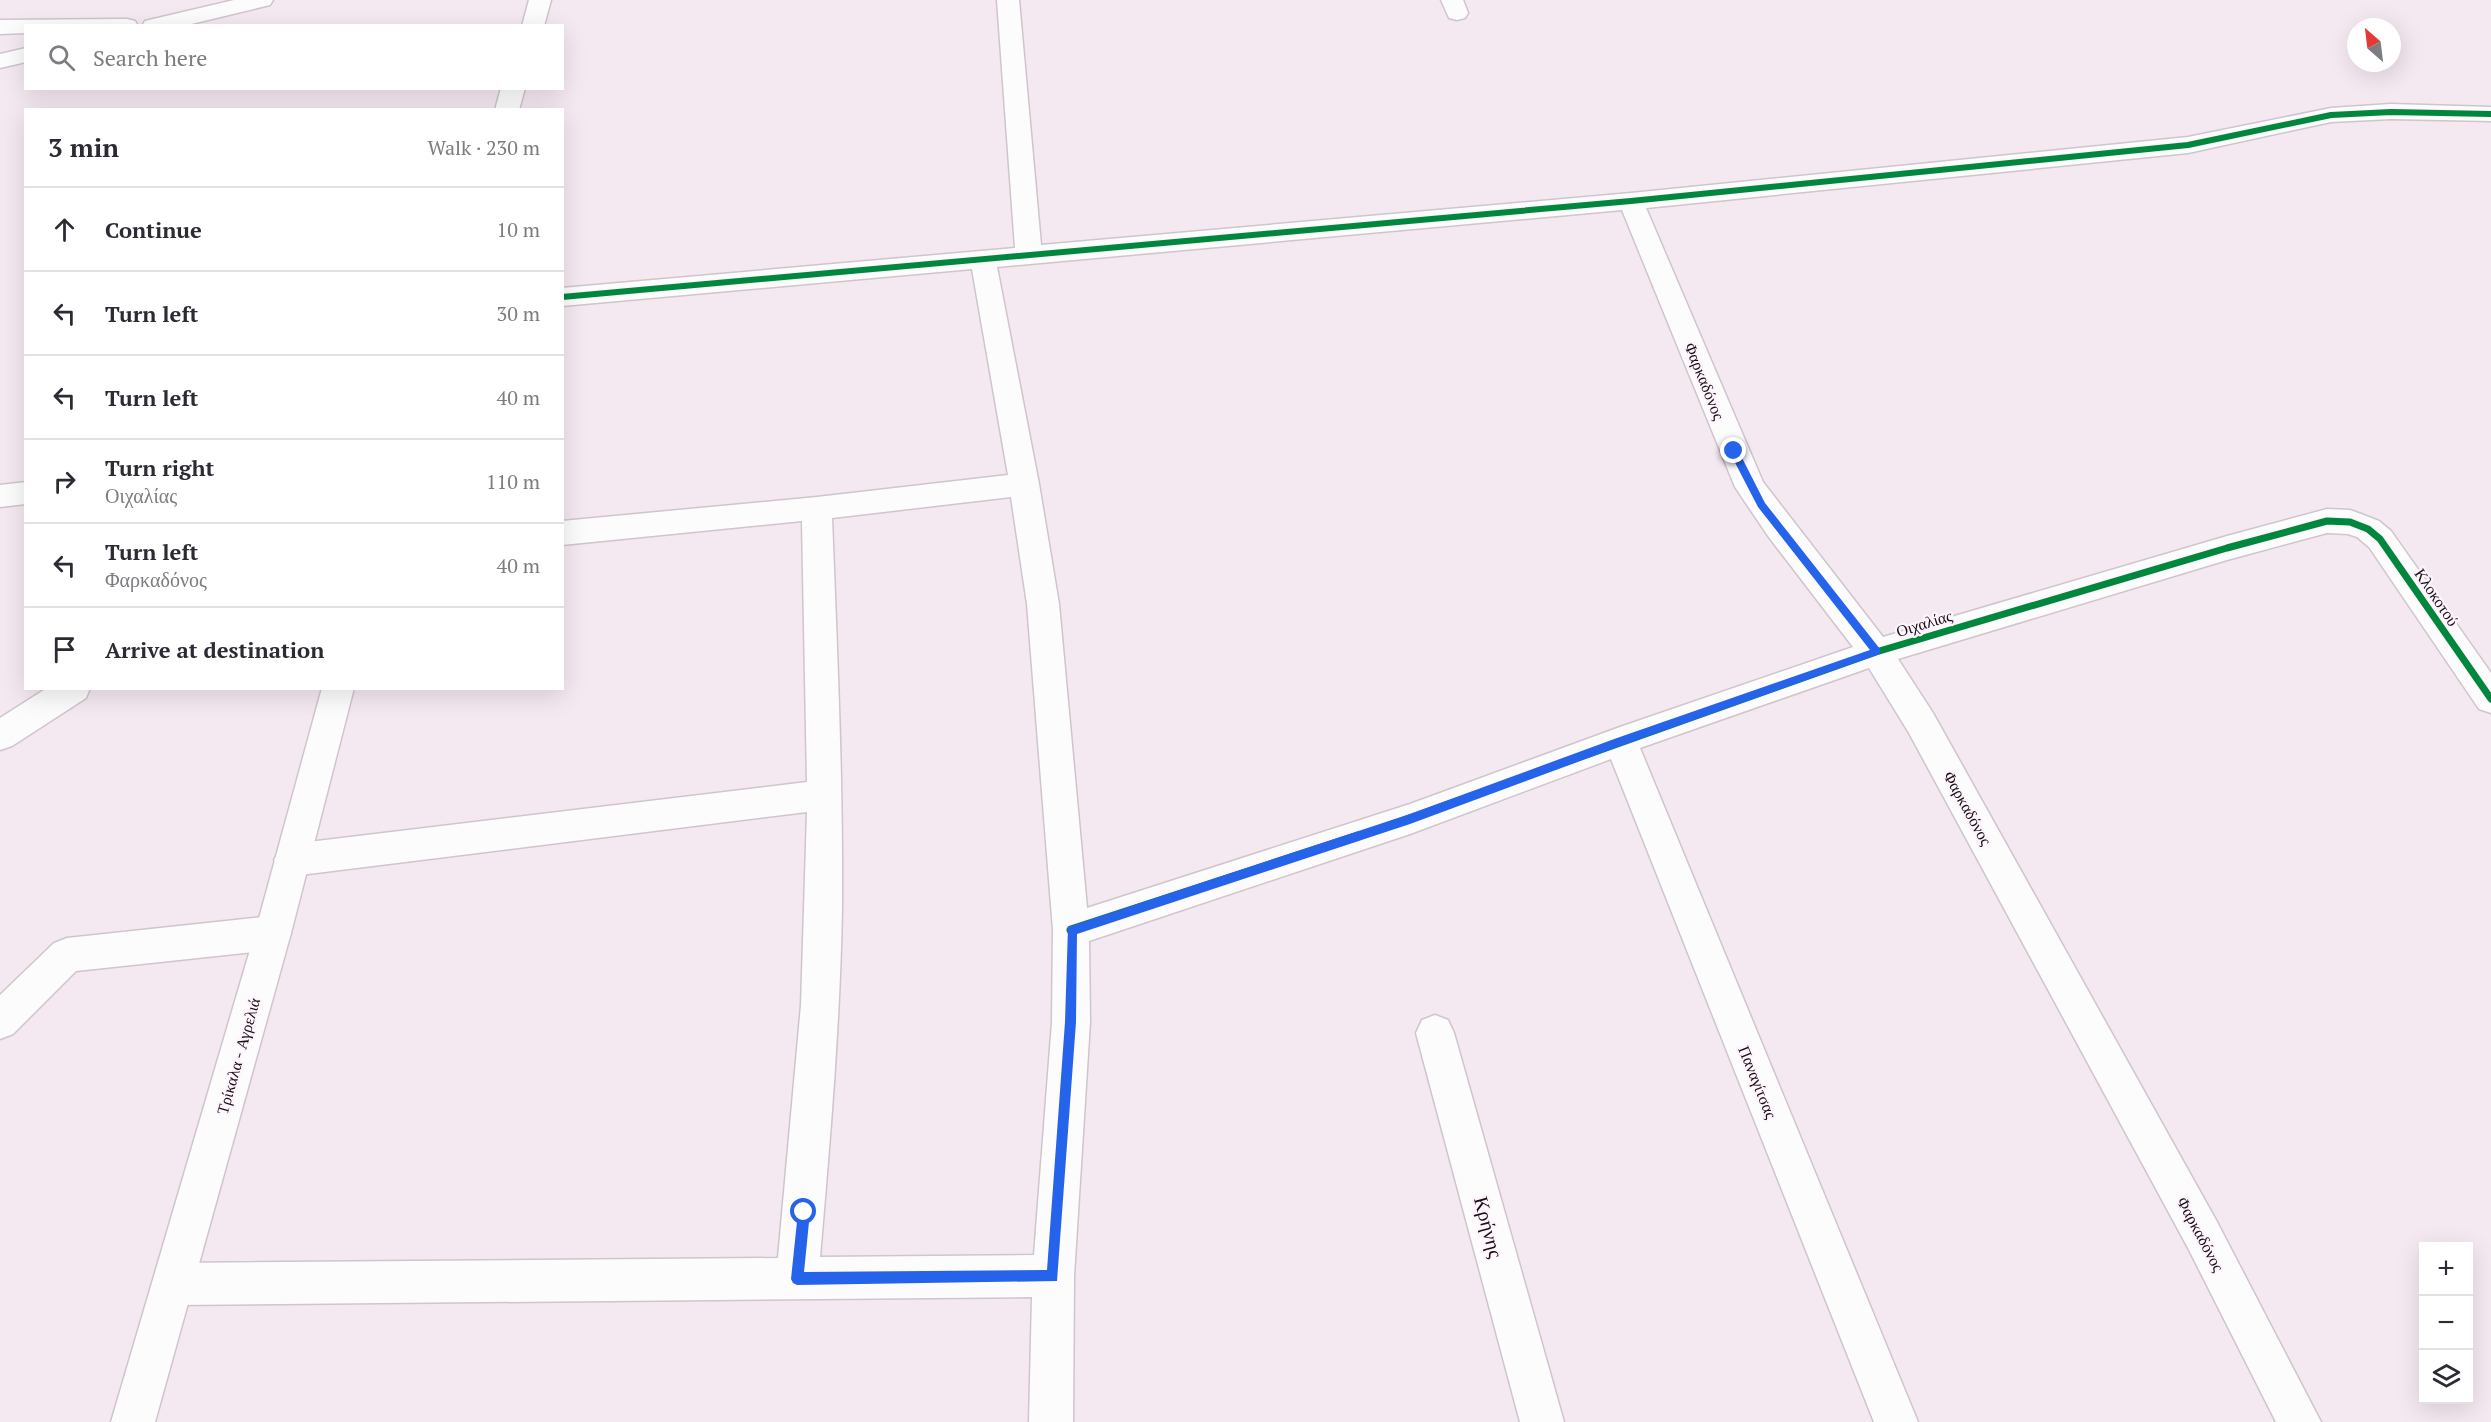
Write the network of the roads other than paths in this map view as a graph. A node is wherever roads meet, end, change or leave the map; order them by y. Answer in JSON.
{"nodes":[{"id":1,"x":262,"y":0,"type":"edge"},
{"id":2,"x":540,"y":0,"type":"edge"},
{"id":3,"x":1008,"y":0,"type":"edge"},
{"id":4,"x":161,"y":24,"type":"edge"},
{"id":5,"x":533,"y":24,"type":"edge"},
{"id":6,"x":24,"y":26,"type":"edge"},
{"id":7,"x":0,"y":27,"type":"edge"},
{"id":8,"x":24,"y":56,"type":"edge"},
{"id":9,"x":0,"y":62,"type":"edge"},
{"id":10,"x":512,"y":90,"type":"edge"},
{"id":11,"x":508,"y":108,"type":"edge"},
{"id":12,"x":2491,"y":114,"type":"edge"},
{"id":13,"x":1631,"y":201,"type":"junction"},
{"id":14,"x":1029,"y":255,"type":"junction"},
{"id":15,"x":983,"y":260,"type":"junction"},
{"id":16,"x":564,"y":297,"type":"edge"},
{"id":17,"x":1024,"y":484,"type":"junction"},
{"id":18,"x":24,"y":493,"type":"edge"},
{"id":19,"x":0,"y":496,"type":"edge"},
{"id":20,"x":817,"y":508,"type":"junction"},
{"id":21,"x":2350,"y":522,"type":"joint"},
{"id":22,"x":564,"y":533,"type":"edge"},
{"id":23,"x":1876,"y":652,"type":"junction"},
{"id":24,"x":71,"y":690,"type":"edge"},
{"id":25,"x":337,"y":690,"type":"edge"},
{"id":26,"x":2491,"y":699,"type":"edge"},
{"id":27,"x":0,"y":736,"type":"edge"},
{"id":28,"x":1620,"y":741,"type":"junction"},
{"id":29,"x":825,"y":795,"type":"junction"},
{"id":30,"x":292,"y":860,"type":"junction"},
{"id":31,"x":1071,"y":930,"type":"junction"},
{"id":32,"x":273,"y":933,"type":"junction"},
{"id":33,"x":0,"y":1021,"type":"edge"},
{"id":34,"x":1435,"y":1033,"type":"dead end"},
{"id":35,"x":1053,"y":1276,"type":"junction"},
{"id":36,"x":797,"y":1279,"type":"junction"},
{"id":37,"x":174,"y":1284,"type":"junction"},
{"id":38,"x":134,"y":1422,"type":"edge"},
{"id":39,"x":1051,"y":1422,"type":"edge"},
{"id":40,"x":1542,"y":1422,"type":"edge"},
{"id":41,"x":1896,"y":1422,"type":"edge"},
{"id":42,"x":2300,"y":1422,"type":"edge"}],
"edges":[{"from":1,"to":4,"type":"street"},
{"from":2,"to":5,"type":"street"},
{"from":3,"to":14,"type":"street"},
{"from":6,"to":7,"type":"street"},
{"from":8,"to":9,"type":"street"},
{"from":10,"to":11,"type":"street"},
{"from":12,"to":13,"type":"street"},
{"from":13,"to":14,"type":"street"},
{"from":13,"to":23,"type":"street","name":"Φαρκαδόνος"},
{"from":14,"to":15,"type":"street"},
{"from":15,"to":16,"type":"street"},
{"from":15,"to":17,"type":"street"},
{"from":17,"to":20,"type":"street"},
{"from":17,"to":31,"type":"street"},
{"from":18,"to":19,"type":"street"},
{"from":20,"to":22,"type":"street"},
{"from":20,"to":29,"type":"street"},
{"from":21,"to":23,"type":"street","name":"Οιχαλίας"},
{"from":21,"to":26,"type":"street","name":"Κλοκοτού"},
{"from":23,"to":28,"type":"street","name":"Οιχαλίας"},
{"from":23,"to":42,"type":"street","name":"Φαρκαδόνος"},
{"from":24,"to":27,"type":"street"},
{"from":25,"to":30,"type":"street","name":"Τρίκαλα - Αγρελιά"},
{"from":28,"to":31,"type":"street","name":"Οιχαλίας"},
{"from":28,"to":41,"type":"street","name":"Παναγίτσας"},
{"from":29,"to":30,"type":"street"},
{"from":29,"to":36,"type":"street"},
{"from":30,"to":32,"type":"street","name":"Τρίκαλα - Αγρελιά"},
{"from":31,"to":35,"type":"street"},
{"from":32,"to":33,"type":"street"},
{"from":32,"to":37,"type":"street","name":"Τρίκαλα - Αγρελιά"},
{"from":34,"to":40,"type":"street","name":"Κρήνης"},
{"from":35,"to":36,"type":"street"},
{"from":35,"to":39,"type":"street"},
{"from":36,"to":37,"type":"street"},
{"from":37,"to":38,"type":"street","name":"Τρίκαλα - Αγρελιά"}]}
